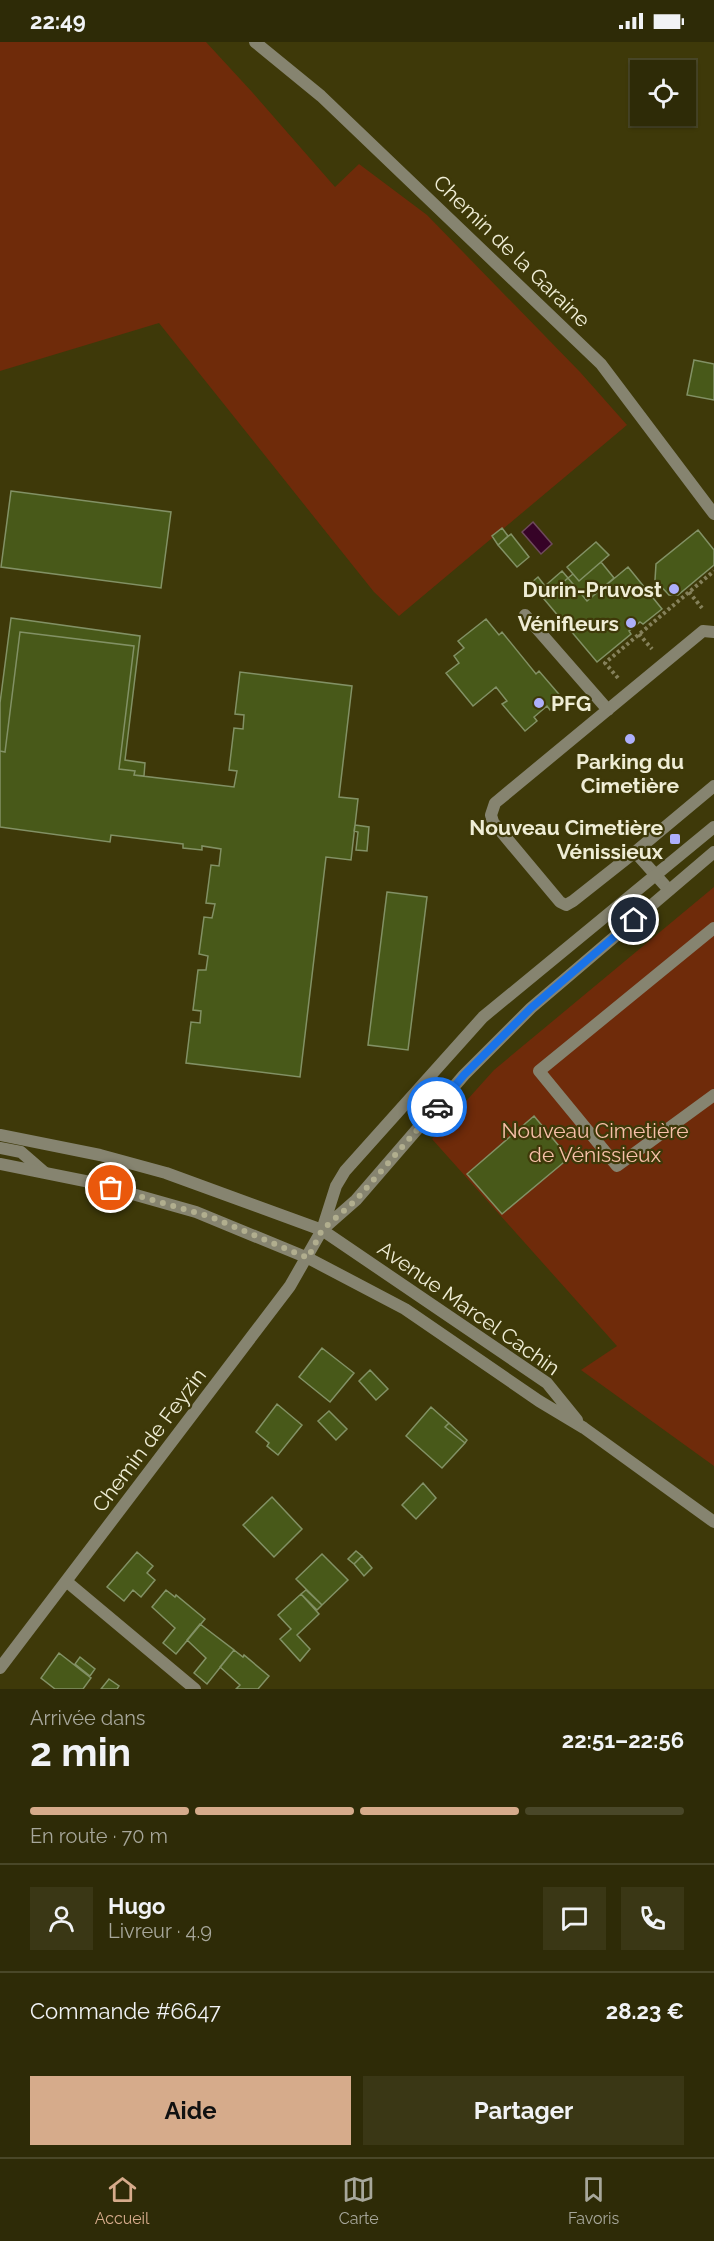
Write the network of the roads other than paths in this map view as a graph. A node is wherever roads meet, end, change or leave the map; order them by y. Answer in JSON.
{"nodes":[{"id":1,"x":255,"y":42,"type":"edge"},
{"id":2,"x":714,"y":514,"type":"edge"},
{"id":3,"x":525,"y":615,"type":"dead end"},
{"id":4,"x":714,"y":632,"type":"edge"},
{"id":5,"x":608,"y":710,"type":"junction"},
{"id":6,"x":714,"y":786,"type":"edge"},
{"id":7,"x":714,"y":827,"type":"edge"},
{"id":8,"x":635,"y":852,"type":"junction"},
{"id":9,"x":714,"y":852,"type":"edge"},
{"id":10,"x":656,"y":876,"type":"junction"},
{"id":11,"x":669,"y":890,"type":"junction"},
{"id":12,"x":714,"y":928,"type":"edge"},
{"id":13,"x":714,"y":1095,"type":"edge"},
{"id":14,"x":0,"y":1136,"type":"edge"},
{"id":15,"x":23,"y":1145,"type":"junction"},
{"id":16,"x":0,"y":1148,"type":"edge"},
{"id":17,"x":0,"y":1164,"type":"edge"},
{"id":18,"x":44,"y":1172,"type":"junction"},
{"id":19,"x":322,"y":1230,"type":"junction"},
{"id":20,"x":308,"y":1258,"type":"junction"},
{"id":21,"x":584,"y":1428,"type":"junction"},
{"id":22,"x":714,"y":1522,"type":"edge"},
{"id":23,"x":66,"y":1581,"type":"junction"},
{"id":24,"x":0,"y":1668,"type":"edge"},
{"id":25,"x":195,"y":1689,"type":"edge"}],
"edges":[{"from":1,"to":2,"type":"street","name":"Chemin de la Garaine"},
{"from":3,"to":5,"type":"street"},
{"from":4,"to":5,"type":"street"},
{"from":5,"to":8,"type":"street"},
{"from":6,"to":8,"type":"street"},
{"from":7,"to":10,"type":"street","name":"Chemin de Feyzin"},
{"from":8,"to":10,"type":"street"},
{"from":9,"to":11,"type":"street","name":"Chemin de Feyzin"},
{"from":10,"to":11,"type":"street"},
{"from":10,"to":19,"type":"street","name":"Chemin de Feyzin"},
{"from":11,"to":19,"type":"street","name":"Chemin de Feyzin"},
{"from":12,"to":13,"type":"street"},
{"from":14,"to":15,"type":"street"},
{"from":15,"to":16,"type":"street"},
{"from":15,"to":18,"type":"street"},
{"from":15,"to":19,"type":"street","name":"Avenue Marcel Cachin"},
{"from":17,"to":18,"type":"street","name":"Avenue Marcel Cachin"},
{"from":18,"to":20,"type":"street","name":"Avenue Marcel Cachin"},
{"from":19,"to":20,"type":"street","name":"Chemin de Feyzin"},
{"from":19,"to":21,"type":"street","name":"Avenue Marcel Cachin"},
{"from":20,"to":21,"type":"street","name":"Avenue Marcel Cachin"},
{"from":20,"to":23,"type":"street","name":"Chemin de Feyzin"},
{"from":21,"to":22,"type":"street","name":"Avenue Marcel Cachin"},
{"from":23,"to":24,"type":"street","name":"Chemin de Feyzin"},
{"from":23,"to":25,"type":"street"}]}
